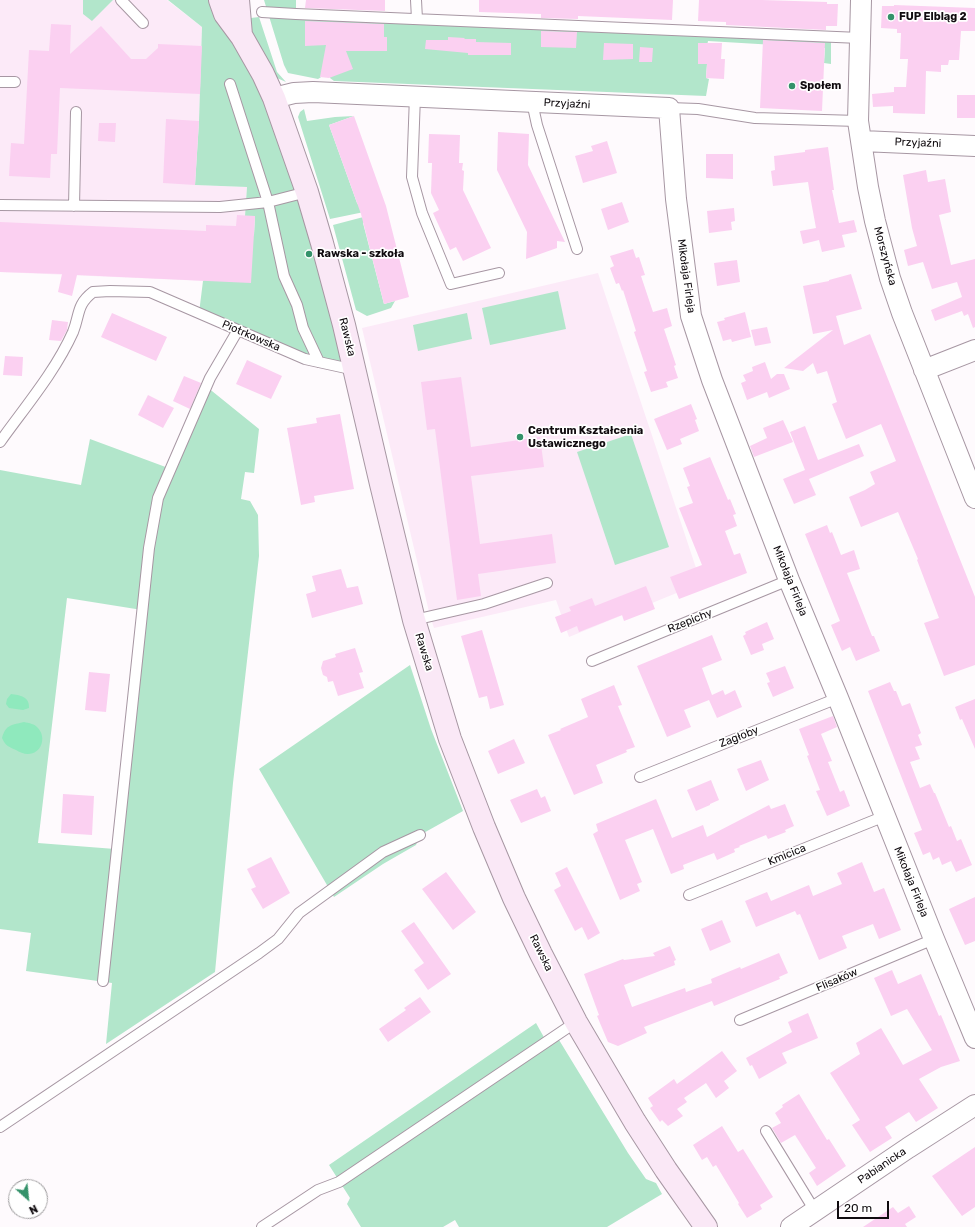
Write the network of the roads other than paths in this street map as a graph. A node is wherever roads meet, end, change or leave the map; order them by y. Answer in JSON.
{"nodes":[{"id":1,"x":121,"y":0,"type":"edge"},
{"id":2,"x":220,"y":0,"type":"edge"},
{"id":3,"x":238,"y":0,"type":"edge"},
{"id":4,"x":416,"y":0,"type":"edge"},
{"id":5,"x":861,"y":0,"type":"edge"},
{"id":6,"x":262,"y":12,"type":"dead end"},
{"id":7,"x":417,"y":19,"type":"junction"},
{"id":8,"x":143,"y":23,"type":"dead end"},
{"id":9,"x":242,"y":36,"type":"junction"},
{"id":10,"x":860,"y":38,"type":"junction"},
{"id":11,"x":0,"y":82,"type":"edge"},
{"id":12,"x":15,"y":82,"type":"dead end"},
{"id":13,"x":230,"y":84,"type":"dead end"},
{"id":14,"x":415,"y":96,"type":"junction"},
{"id":15,"x":274,"y":98,"type":"junction"},
{"id":16,"x":532,"y":102,"type":"junction"},
{"id":17,"x":669,"y":108,"type":"junction"},
{"id":18,"x":76,"y":112,"type":"dead end"},
{"id":19,"x":858,"y":121,"type":"junction"},
{"id":20,"x":862,"y":141,"type":"junction"},
{"id":21,"x":975,"y":146,"type":"edge"},
{"id":22,"x":307,"y":192,"type":"junction"},
{"id":23,"x":268,"y":202,"type":"junction"},
{"id":24,"x":0,"y":205,"type":"edge"},
{"id":25,"x":74,"y":206,"type":"junction"},
{"id":26,"x":577,"y":249,"type":"dead end"},
{"id":27,"x":499,"y":273,"type":"dead end"},
{"id":28,"x":238,"y":330,"type":"junction"},
{"id":29,"x":975,"y":350,"type":"edge"},
{"id":30,"x":319,"y":362,"type":"junction"},
{"id":31,"x":355,"y":370,"type":"junction"},
{"id":32,"x":924,"y":370,"type":"junction"},
{"id":33,"x":0,"y":442,"type":"edge"},
{"id":34,"x":975,"y":498,"type":"edge"},
{"id":35,"x":789,"y":580,"type":"junction"},
{"id":36,"x":547,"y":583,"type":"dead end"},
{"id":37,"x":414,"y":620,"type":"junction"},
{"id":38,"x":592,"y":661,"type":"dead end"},
{"id":39,"x":838,"y":698,"type":"junction"},
{"id":40,"x":640,"y":777,"type":"dead end"},
{"id":41,"x":885,"y":816,"type":"junction"},
{"id":42,"x":420,"y":835,"type":"dead end"},
{"id":43,"x":689,"y":895,"type":"dead end"},
{"id":44,"x":934,"y":939,"type":"junction"},
{"id":45,"x":103,"y":981,"type":"dead end"},
{"id":46,"x":740,"y":1020,"type":"dead end"},
{"id":47,"x":576,"y":1022,"type":"junction"},
{"id":48,"x":975,"y":1038,"type":"edge"},
{"id":49,"x":975,"y":1105,"type":"edge"},
{"id":50,"x":0,"y":1127,"type":"edge"},
{"id":51,"x":766,"y":1131,"type":"dead end"},
{"id":52,"x":815,"y":1211,"type":"junction"},
{"id":53,"x":262,"y":1227,"type":"edge"},
{"id":54,"x":706,"y":1227,"type":"edge"},
{"id":55,"x":791,"y":1227,"type":"edge"}],
"edges":[{"from":1,"to":8,"type":"lane"},
{"from":2,"to":9,"type":"street","name":"Rawska"},
{"from":3,"to":9,"type":"street","name":"Rawska"},
{"from":4,"to":7,"type":"lane"},
{"from":5,"to":10,"type":"street","name":"Morszyńska"},
{"from":6,"to":7,"type":"lane"},
{"from":7,"to":10,"type":"lane"},
{"from":9,"to":15,"type":"street","name":"Rawska"},
{"from":10,"to":19,"type":"street","name":"Morszyńska"},
{"from":11,"to":12,"type":"lane"},
{"from":13,"to":23,"type":"lane"},
{"from":14,"to":15,"type":"street","name":"Przyjaźni"},
{"from":14,"to":16,"type":"street","name":"Przyjaźni"},
{"from":14,"to":27,"type":"lane"},
{"from":15,"to":22,"type":"street","name":"Rawska"},
{"from":16,"to":17,"type":"street","name":"Przyjaźni"},
{"from":16,"to":26,"type":"lane"},
{"from":17,"to":19,"type":"lane","name":"Przyjaźni"},
{"from":17,"to":35,"type":"street","name":"Mikołaja Firleja"},
{"from":18,"to":25,"type":"lane"},
{"from":19,"to":20,"type":"street","name":"Morszyńska"},
{"from":20,"to":21,"type":"street","name":"Przyjaźni"},
{"from":20,"to":32,"type":"street","name":"Morszyńska"},
{"from":22,"to":23,"type":"lane"},
{"from":22,"to":31,"type":"street","name":"Rawska"},
{"from":23,"to":25,"type":"lane"},
{"from":23,"to":30,"type":"lane"},
{"from":24,"to":25,"type":"lane"},
{"from":28,"to":30,"type":"lane","name":"Piotrkowska"},
{"from":28,"to":33,"type":"lane","name":"Piotrkowska"},
{"from":28,"to":45,"type":"lane"},
{"from":29,"to":32,"type":"street"},
{"from":30,"to":31,"type":"lane","name":"Piotrkowska"},
{"from":31,"to":37,"type":"street","name":"Rawska"},
{"from":32,"to":34,"type":"street","name":"Morszyńska"},
{"from":35,"to":38,"type":"lane","name":"Rzepichy"},
{"from":35,"to":39,"type":"street","name":"Mikołaja Firleja"},
{"from":36,"to":37,"type":"lane"},
{"from":37,"to":47,"type":"street","name":"Rawska"},
{"from":39,"to":40,"type":"lane","name":"Zagłoby"},
{"from":39,"to":41,"type":"street","name":"Mikołaja Firleja"},
{"from":41,"to":43,"type":"lane","name":"Kmicica"},
{"from":41,"to":44,"type":"street","name":"Mikołaja Firleja"},
{"from":42,"to":50,"type":"lane"},
{"from":44,"to":46,"type":"lane","name":"Flisaków"},
{"from":44,"to":48,"type":"street","name":"Mikołaja Firleja"},
{"from":47,"to":53,"type":"lane"},
{"from":47,"to":54,"type":"street","name":"Rawska"},
{"from":49,"to":52,"type":"street","name":"Pabianicka"},
{"from":51,"to":52,"type":"lane"},
{"from":52,"to":55,"type":"street","name":"Pabianicka"}]}
